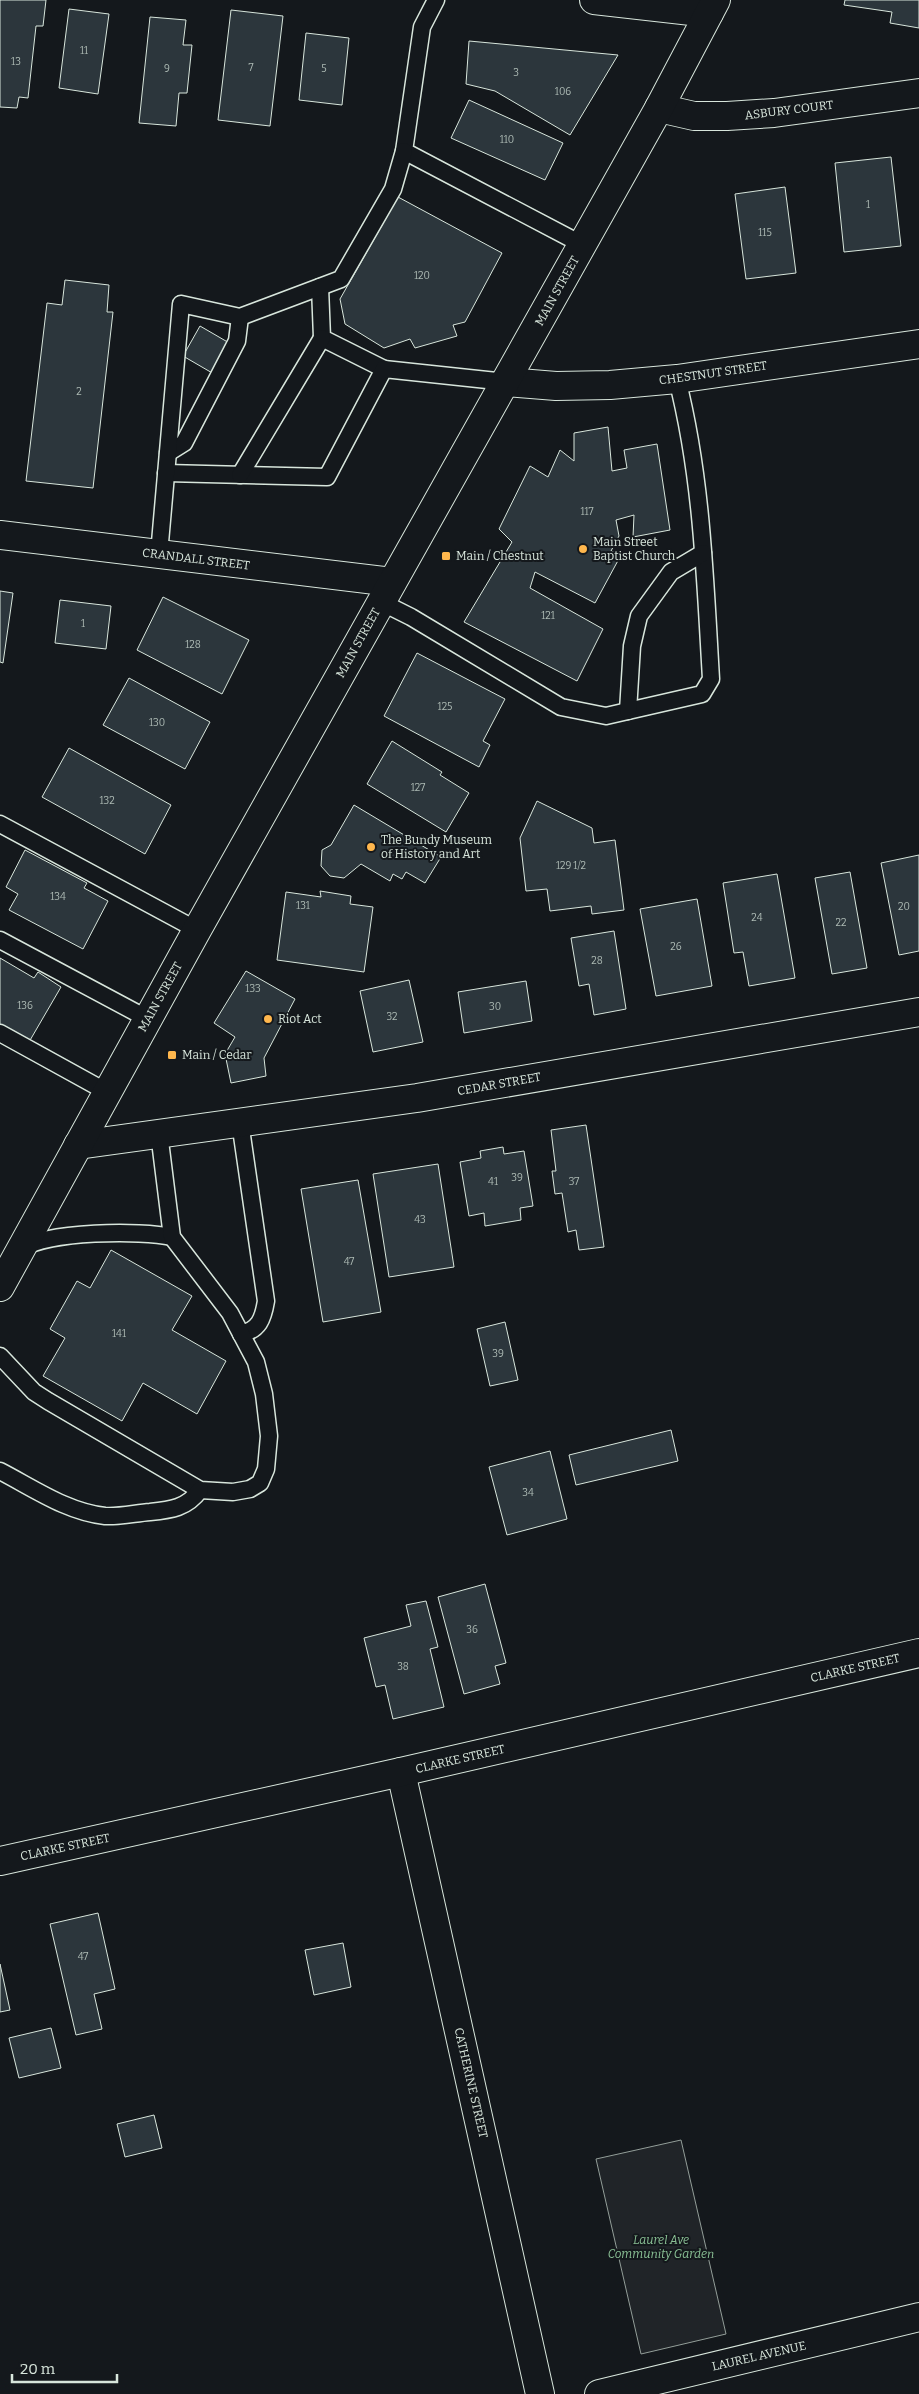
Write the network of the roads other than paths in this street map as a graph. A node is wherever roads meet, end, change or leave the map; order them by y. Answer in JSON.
{"nodes":[{"id":1,"x":436,"y":0,"type":"edge"},
{"id":2,"x":601,"y":0,"type":"edge"},
{"id":3,"x":713,"y":7,"type":"edge"},
{"id":4,"x":919,"y":94,"type":"edge"},
{"id":5,"x":660,"y":108,"type":"junction"},
{"id":6,"x":404,"y":151,"type":"junction"},
{"id":7,"x":583,"y":245,"type":"junction"},
{"id":8,"x":320,"y":287,"type":"junction"},
{"id":9,"x":240,"y":317,"type":"junction"},
{"id":10,"x":322,"y":338,"type":"junction"},
{"id":11,"x":919,"y":344,"type":"edge"},
{"id":12,"x":384,"y":369,"type":"junction"},
{"id":13,"x":678,"y":379,"type":"junction"},
{"id":14,"x":506,"y":382,"type":"junction"},
{"id":15,"x":168,"y":453,"type":"junction"},
{"id":16,"x":166,"y":473,"type":"junction"},
{"id":17,"x":240,"y":475,"type":"junction"},
{"id":18,"x":0,"y":535,"type":"edge"},
{"id":19,"x":703,"y":553,"type":"junction"},
{"id":20,"x":159,"y":554,"type":"junction"},
{"id":21,"x":386,"y":592,"type":"junction"},
{"id":22,"x":628,"y":711,"type":"junction"},
{"id":23,"x":0,"y":824,"type":"edge"},
{"id":24,"x":197,"y":930,"type":"junction"},
{"id":25,"x":0,"y":940,"type":"edge"},
{"id":26,"x":919,"y":1012,"type":"edge"},
{"id":27,"x":148,"y":1019,"type":"junction"},
{"id":28,"x":0,"y":1034,"type":"edge"},
{"id":29,"x":107,"y":1092,"type":"junction"},
{"id":30,"x":240,"y":1122,"type":"junction"},
{"id":31,"x":159,"y":1133,"type":"junction"},
{"id":32,"x":78,"y":1144,"type":"junction"},
{"id":33,"x":172,"y":1237,"type":"junction"},
{"id":34,"x":19,"y":1252,"type":"junction"},
{"id":35,"x":0,"y":1287,"type":"edge"},
{"id":36,"x":241,"y":1334,"type":"junction"},
{"id":37,"x":0,"y":1356,"type":"edge"},
{"id":38,"x":0,"y":1471,"type":"edge"},
{"id":39,"x":200,"y":1490,"type":"junction"},
{"id":40,"x":919,"y":1653,"type":"edge"},
{"id":41,"x":401,"y":1772,"type":"junction"},
{"id":42,"x":0,"y":1861,"type":"edge"},
{"id":43,"x":919,"y":2318,"type":"edge"},
{"id":44,"x":540,"y":2394,"type":"edge"},
{"id":45,"x":599,"y":2394,"type":"edge"}],
"edges":[{"from":1,"to":6,"type":"lane"},
{"from":2,"to":3,"type":"street"},
{"from":3,"to":5,"type":"street","name":"MAIN STREET"},
{"from":4,"to":5,"type":"street","name":"ASBURY COURT"},
{"from":5,"to":7,"type":"street","name":"MAIN STREET"},
{"from":6,"to":7,"type":"lane"},
{"from":6,"to":8,"type":"lane"},
{"from":7,"to":14,"type":"street","name":"MAIN STREET"},
{"from":8,"to":9,"type":"lane"},
{"from":8,"to":10,"type":"lane"},
{"from":9,"to":15,"type":"lane"},
{"from":9,"to":15,"type":"lane"},
{"from":10,"to":12,"type":"lane"},
{"from":10,"to":17,"type":"lane"},
{"from":11,"to":13,"type":"street","name":"CHESTNUT STREET"},
{"from":12,"to":14,"type":"lane"},
{"from":12,"to":17,"type":"lane"},
{"from":13,"to":14,"type":"street","name":"CHESTNUT STREET"},
{"from":13,"to":19,"type":"lane"},
{"from":14,"to":21,"type":"street","name":"MAIN STREET"},
{"from":15,"to":16,"type":"lane"},
{"from":16,"to":17,"type":"lane"},
{"from":16,"to":20,"type":"lane"},
{"from":18,"to":20,"type":"street","name":"CRANDALL STREET"},
{"from":19,"to":22,"type":"lane"},
{"from":19,"to":22,"type":"lane"},
{"from":20,"to":21,"type":"street","name":"CRANDALL STREET"},
{"from":21,"to":22,"type":"lane"},
{"from":21,"to":24,"type":"street","name":"MAIN STREET"},
{"from":23,"to":24,"type":"lane"},
{"from":24,"to":27,"type":"street","name":"MAIN STREET"},
{"from":25,"to":27,"type":"lane"},
{"from":26,"to":30,"type":"street","name":"CEDAR STREET"},
{"from":27,"to":29,"type":"street","name":"MAIN STREET"},
{"from":28,"to":29,"type":"lane"},
{"from":29,"to":32,"type":"street","name":"MAIN STREET"},
{"from":30,"to":31,"type":"street","name":"CEDAR STREET"},
{"from":30,"to":36,"type":"lane"},
{"from":31,"to":32,"type":"street","name":"CEDAR STREET"},
{"from":31,"to":33,"type":"lane"},
{"from":32,"to":34,"type":"street","name":"MAIN STREET"},
{"from":33,"to":34,"type":"lane"},
{"from":33,"to":36,"type":"lane"},
{"from":34,"to":35,"type":"street","name":"MAIN STREET"},
{"from":36,"to":39,"type":"lane"},
{"from":37,"to":39,"type":"lane"},
{"from":38,"to":39,"type":"lane"},
{"from":40,"to":41,"type":"street","name":"CLARKE STREET"},
{"from":41,"to":42,"type":"street","name":"CLARKE STREET"},
{"from":41,"to":44,"type":"street","name":"CATHERINE STREET"},
{"from":43,"to":45,"type":"street","name":"LAUREL AVENUE"}]}
